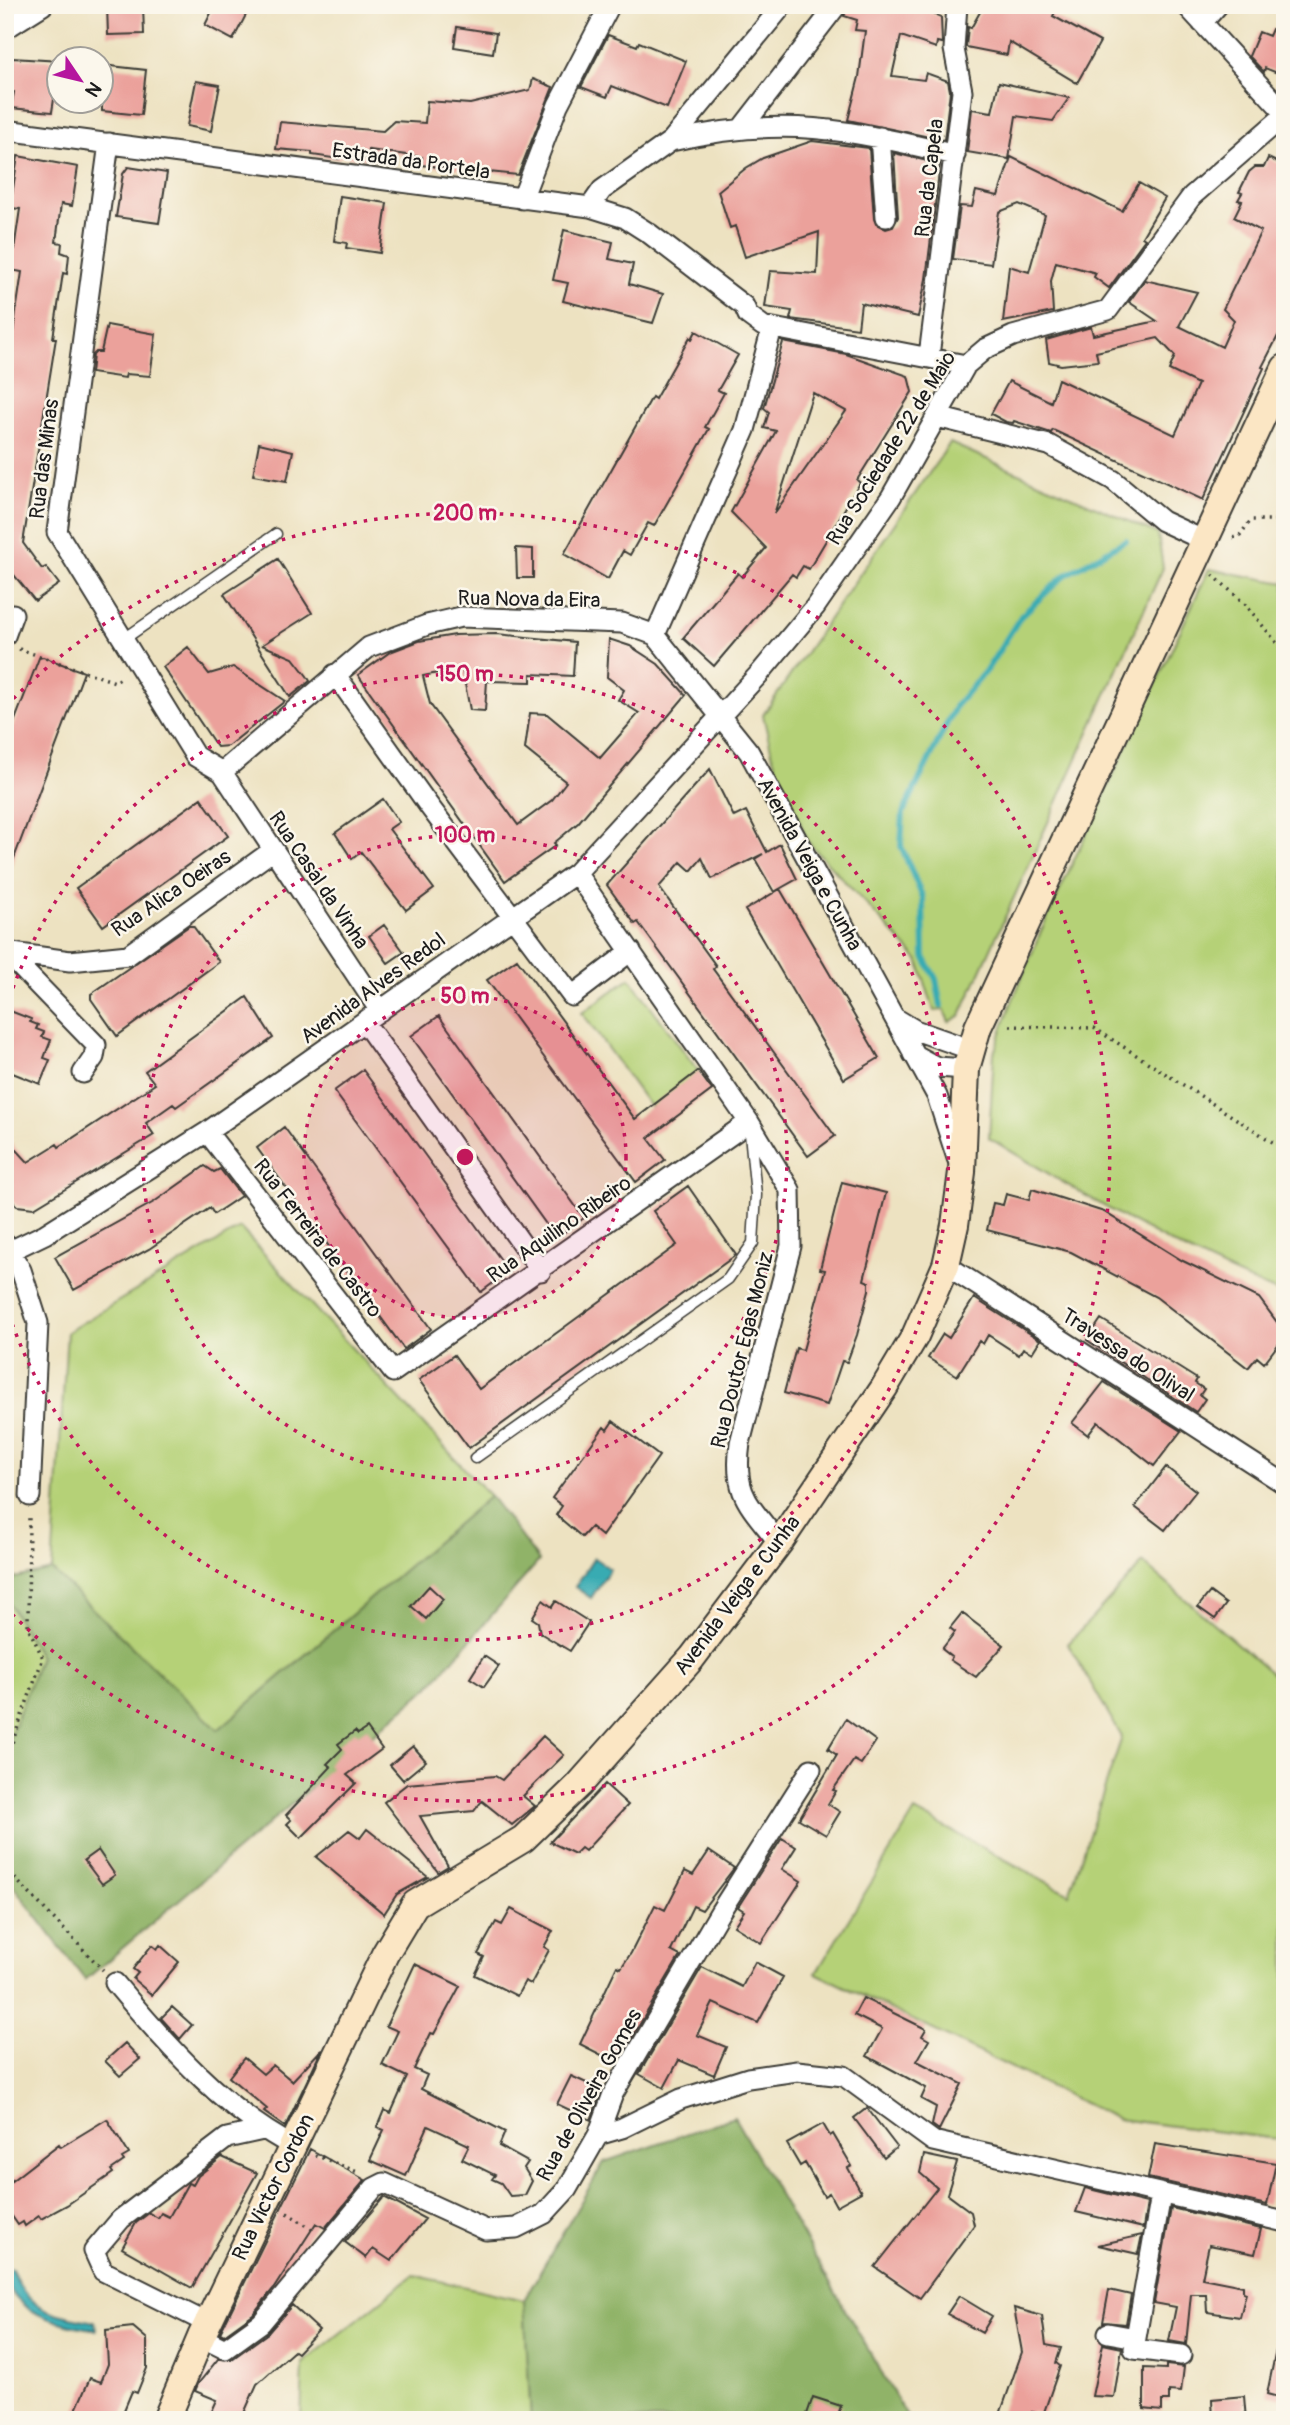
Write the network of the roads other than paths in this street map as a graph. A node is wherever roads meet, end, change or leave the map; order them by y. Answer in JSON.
{"nodes":[{"id":1,"x":43,"y":5,"type":"edge"},
{"id":2,"x":610,"y":5,"type":"edge"},
{"id":3,"x":783,"y":5,"type":"edge"},
{"id":4,"x":837,"y":5,"type":"edge"},
{"id":5,"x":957,"y":5,"type":"edge"},
{"id":6,"x":1186,"y":5,"type":"edge"},
{"id":7,"x":1218,"y":5,"type":"edge"},
{"id":8,"x":1202,"y":23,"type":"junction"},
{"id":9,"x":5,"y":29,"type":"edge"},
{"id":10,"x":1285,"y":114,"type":"edge"},
{"id":11,"x":741,"y":129,"type":"junction"},
{"id":12,"x":5,"y":130,"type":"edge"},
{"id":13,"x":880,"y":137,"type":"junction"},
{"id":14,"x":671,"y":141,"type":"junction"},
{"id":15,"x":109,"y":143,"type":"junction"},
{"id":16,"x":955,"y":155,"type":"junction"},
{"id":17,"x":522,"y":199,"type":"junction"},
{"id":18,"x":590,"y":207,"type":"junction"},
{"id":19,"x":886,"y":217,"type":"dead end"},
{"id":20,"x":772,"y":328,"type":"junction"},
{"id":21,"x":929,"y":356,"type":"junction"},
{"id":22,"x":966,"y":365,"type":"junction"},
{"id":23,"x":1285,"y":368,"type":"edge"},
{"id":24,"x":937,"y":417,"type":"junction"},
{"id":25,"x":1208,"y":530,"type":"junction"},
{"id":26,"x":276,"y":534,"type":"dead end"},
{"id":27,"x":13,"y":614,"type":"dead end"},
{"id":28,"x":655,"y":635,"type":"junction"},
{"id":29,"x":124,"y":639,"type":"junction"},
{"id":30,"x":11,"y":643,"type":"edge"},
{"id":31,"x":335,"y":674,"type":"junction"},
{"id":32,"x":721,"y":715,"type":"junction"},
{"id":33,"x":222,"y":772,"type":"junction"},
{"id":34,"x":272,"y":851,"type":"junction"},
{"id":35,"x":576,"y":873,"type":"junction"},
{"id":36,"x":512,"y":917,"type":"junction"},
{"id":37,"x":631,"y":951,"type":"junction"},
{"id":38,"x":6,"y":952,"type":"edge"},
{"id":39,"x":373,"y":1017,"type":"junction"},
{"id":40,"x":894,"y":1017,"type":"junction"},
{"id":41,"x":912,"y":1053,"type":"junction"},
{"id":42,"x":969,"y":1060,"type":"junction"},
{"id":43,"x":83,"y":1073,"type":"dead end"},
{"id":44,"x":749,"y":1122,"type":"junction"},
{"id":45,"x":207,"y":1132,"type":"junction"},
{"id":46,"x":962,"y":1172,"type":"junction"},
{"id":47,"x":9,"y":1246,"type":"edge"},
{"id":48,"x":946,"y":1265,"type":"junction"},
{"id":49,"x":541,"y":1270,"type":"junction"},
{"id":50,"x":393,"y":1372,"type":"joint"},
{"id":51,"x":475,"y":1458,"type":"dead end"},
{"id":52,"x":1285,"y":1483,"type":"edge"},
{"id":53,"x":30,"y":1496,"type":"road end"},
{"id":54,"x":779,"y":1543,"type":"junction"},
{"id":55,"x":811,"y":1769,"type":"dead end"},
{"id":56,"x":115,"y":1983,"type":"road end"},
{"id":57,"x":339,"y":2050,"type":"joint"},
{"id":58,"x":263,"y":2130,"type":"junction"},
{"id":59,"x":598,"y":2135,"type":"junction"},
{"id":60,"x":293,"y":2146,"type":"junction"},
{"id":61,"x":1161,"y":2195,"type":"junction"},
{"id":62,"x":1285,"y":2222,"type":"edge"},
{"id":63,"x":204,"y":2330,"type":"junction"},
{"id":64,"x":1108,"y":2333,"type":"dead end"},
{"id":65,"x":1136,"y":2338,"type":"junction"},
{"id":66,"x":1181,"y":2355,"type":"dead end"},
{"id":67,"x":166,"y":2420,"type":"edge"}],
"edges":[{"from":1,"to":9,"type":"street"},
{"from":2,"to":17,"type":"street"},
{"from":3,"to":14,"type":"street"},
{"from":4,"to":11,"type":"street"},
{"from":5,"to":16,"type":"street","name":"Rua da Capela"},
{"from":6,"to":8,"type":"street"},
{"from":7,"to":8,"type":"street"},
{"from":8,"to":10,"type":"street"},
{"from":10,"to":22,"type":"street","name":"Rua Sociedade 22 de Maio"},
{"from":11,"to":13,"type":"street"},
{"from":11,"to":14,"type":"street"},
{"from":12,"to":15,"type":"street","name":"Estrada da Portela"},
{"from":13,"to":16,"type":"street"},
{"from":13,"to":19,"type":"street"},
{"from":14,"to":18,"type":"street"},
{"from":15,"to":17,"type":"street","name":"Estrada da Portela"},
{"from":15,"to":29,"type":"street","name":"Rua das Minas"},
{"from":16,"to":21,"type":"street","name":"Rua da Capela"},
{"from":17,"to":18,"type":"street","name":"Estrada da Portela"},
{"from":18,"to":20,"type":"street","name":"Estrada da Portela"},
{"from":20,"to":21,"type":"street"},
{"from":20,"to":28,"type":"street"},
{"from":21,"to":22,"type":"street"},
{"from":22,"to":24,"type":"street","name":"Rua Sociedade 22 de Maio"},
{"from":23,"to":25,"type":"street"},
{"from":24,"to":25,"type":"street"},
{"from":24,"to":32,"type":"street","name":"Rua Sociedade 22 de Maio"},
{"from":25,"to":42,"type":"street"},
{"from":26,"to":29,"type":"lane"},
{"from":27,"to":30,"type":"street"},
{"from":28,"to":31,"type":"street","name":"Rua Nova da Eira"},
{"from":28,"to":32,"type":"street"},
{"from":29,"to":33,"type":"street","name":"Rua das Minas"},
{"from":31,"to":33,"type":"street","name":"Rua Nova da Eira"},
{"from":31,"to":36,"type":"street"},
{"from":32,"to":35,"type":"street","name":"Avenida Alves Redol"},
{"from":32,"to":40,"type":"street","name":"Avenida Veiga e Cunha"},
{"from":33,"to":34,"type":"street","name":"Rua Casal da Vinha"},
{"from":34,"to":38,"type":"street","name":"Rua Alica Oeiras"},
{"from":34,"to":39,"type":"street","name":"Rua Casal da Vinha"},
{"from":35,"to":36,"type":"street","name":"Avenida Alves Redol"},
{"from":35,"to":37,"type":"street","name":"Rua Doutor Egas Moniz"},
{"from":36,"to":37,"type":"street"},
{"from":36,"to":39,"type":"street","name":"Avenida Alves Redol"},
{"from":37,"to":44,"type":"street","name":"Rua Doutor Egas Moniz"},
{"from":38,"to":43,"type":"street","name":"Rua Alica Oeiras"},
{"from":39,"to":45,"type":"street","name":"Avenida Alves Redol"},
{"from":39,"to":49,"type":"street","name":"Rua Casal da Vinha"},
{"from":40,"to":41,"type":"street","name":"Avenida Veiga e Cunha"},
{"from":40,"to":42,"type":"street"},
{"from":41,"to":42,"type":"street"},
{"from":41,"to":46,"type":"street","name":"Avenida Veiga e Cunha"},
{"from":42,"to":46,"type":"street"},
{"from":44,"to":49,"type":"street","name":"Rua Aquilino Ribeiro"},
{"from":44,"to":51,"type":"lane"},
{"from":44,"to":54,"type":"street","name":"Rua Doutor Egas Moniz"},
{"from":45,"to":47,"type":"street","name":"Avenida Alves Redol"},
{"from":45,"to":50,"type":"street","name":"Rua Ferreira de Castro"},
{"from":46,"to":48,"type":"street","name":"Avenida Veiga e Cunha"},
{"from":47,"to":53,"type":"street"},
{"from":48,"to":52,"type":"street","name":"Travessa do Olival"},
{"from":48,"to":54,"type":"street","name":"Avenida Veiga e Cunha"},
{"from":49,"to":50,"type":"street","name":"Rua Aquilino Ribeiro"},
{"from":54,"to":57,"type":"street","name":"Avenida Veiga e Cunha"},
{"from":55,"to":59,"type":"street","name":"Rua de Oliveira Gomes"},
{"from":56,"to":58,"type":"street"},
{"from":57,"to":60,"type":"street","name":"Rua Victor Cordon"},
{"from":58,"to":60,"type":"street"},
{"from":58,"to":63,"type":"street"},
{"from":59,"to":61,"type":"street"},
{"from":59,"to":63,"type":"street","name":"Rua de Oliveira Gomes"},
{"from":60,"to":63,"type":"street","name":"Rua Victor Cordon"},
{"from":61,"to":62,"type":"street"},
{"from":61,"to":65,"type":"street"},
{"from":63,"to":67,"type":"street","name":"Rua Victor Cordon"},
{"from":64,"to":65,"type":"street"},
{"from":65,"to":66,"type":"street"}]}
